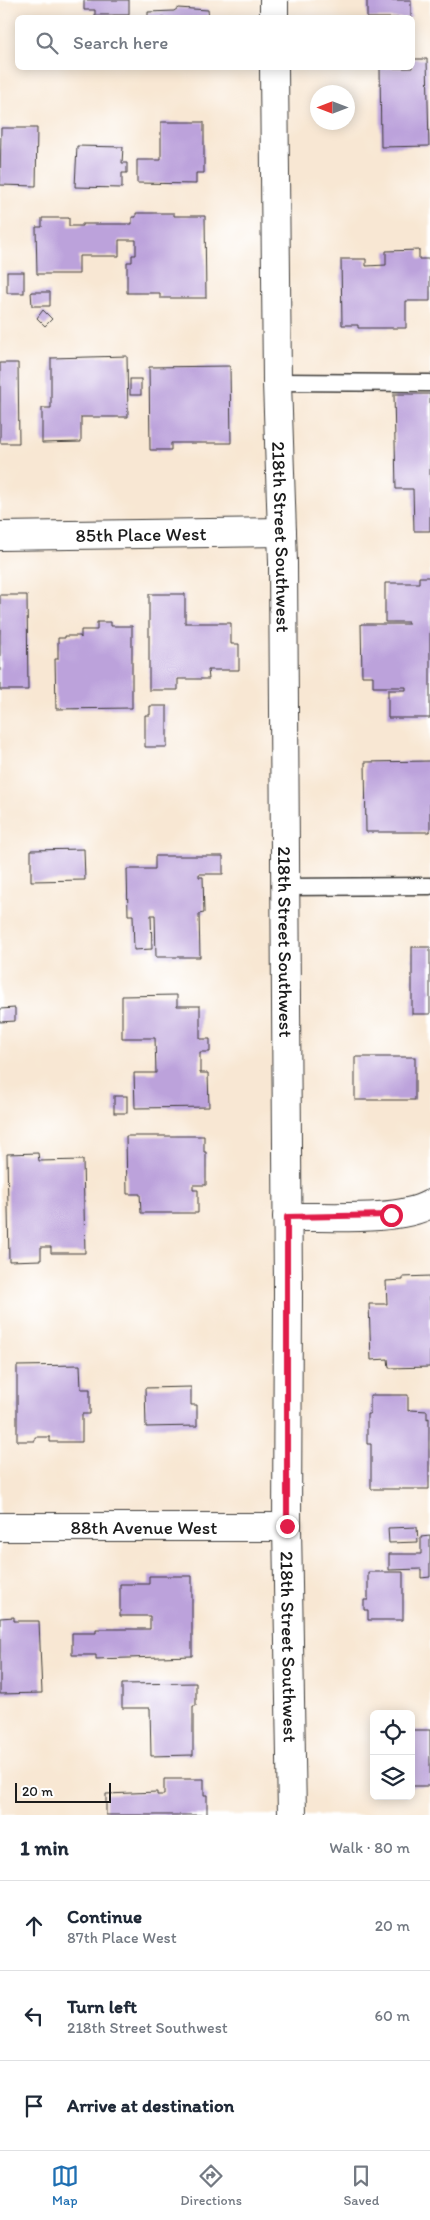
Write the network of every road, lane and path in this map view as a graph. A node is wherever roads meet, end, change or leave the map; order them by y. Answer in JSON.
{"nodes":[{"id":1,"x":274,"y":0,"type":"edge"},
{"id":2,"x":274,"y":15,"type":"edge"},
{"id":3,"x":274,"y":70,"type":"edge"},
{"id":4,"x":277,"y":382,"type":"junction"},
{"id":5,"x":430,"y":383,"type":"edge"},
{"id":6,"x":282,"y":532,"type":"junction"},
{"id":7,"x":0,"y":536,"type":"edge"},
{"id":8,"x":430,"y":886,"type":"edge"},
{"id":9,"x":285,"y":887,"type":"junction"},
{"id":10,"x":430,"y":1204,"type":"edge"},
{"id":11,"x":287,"y":1217,"type":"junction"},
{"id":12,"x":287,"y":1526,"type":"junction"},
{"id":13,"x":0,"y":1527,"type":"edge"},
{"id":14,"x":292,"y":1815,"type":"edge"}],
"edges":[{"from":1,"to":2,"type":"street"},
{"from":3,"to":4,"type":"street","name":"218th Street Southwest"},
{"from":4,"to":5,"type":"lane"},
{"from":4,"to":6,"type":"street","name":"218th Street Southwest"},
{"from":6,"to":7,"type":"street","name":"85th Place West"},
{"from":6,"to":9,"type":"street","name":"218th Street Southwest"},
{"from":8,"to":9,"type":"lane"},
{"from":9,"to":11,"type":"street","name":"218th Street Southwest"},
{"from":10,"to":11,"type":"street"},
{"from":11,"to":12,"type":"street","name":"218th Street Southwest"},
{"from":12,"to":13,"type":"street","name":"88th Avenue West"},
{"from":12,"to":14,"type":"street","name":"218th Street Southwest"}]}
